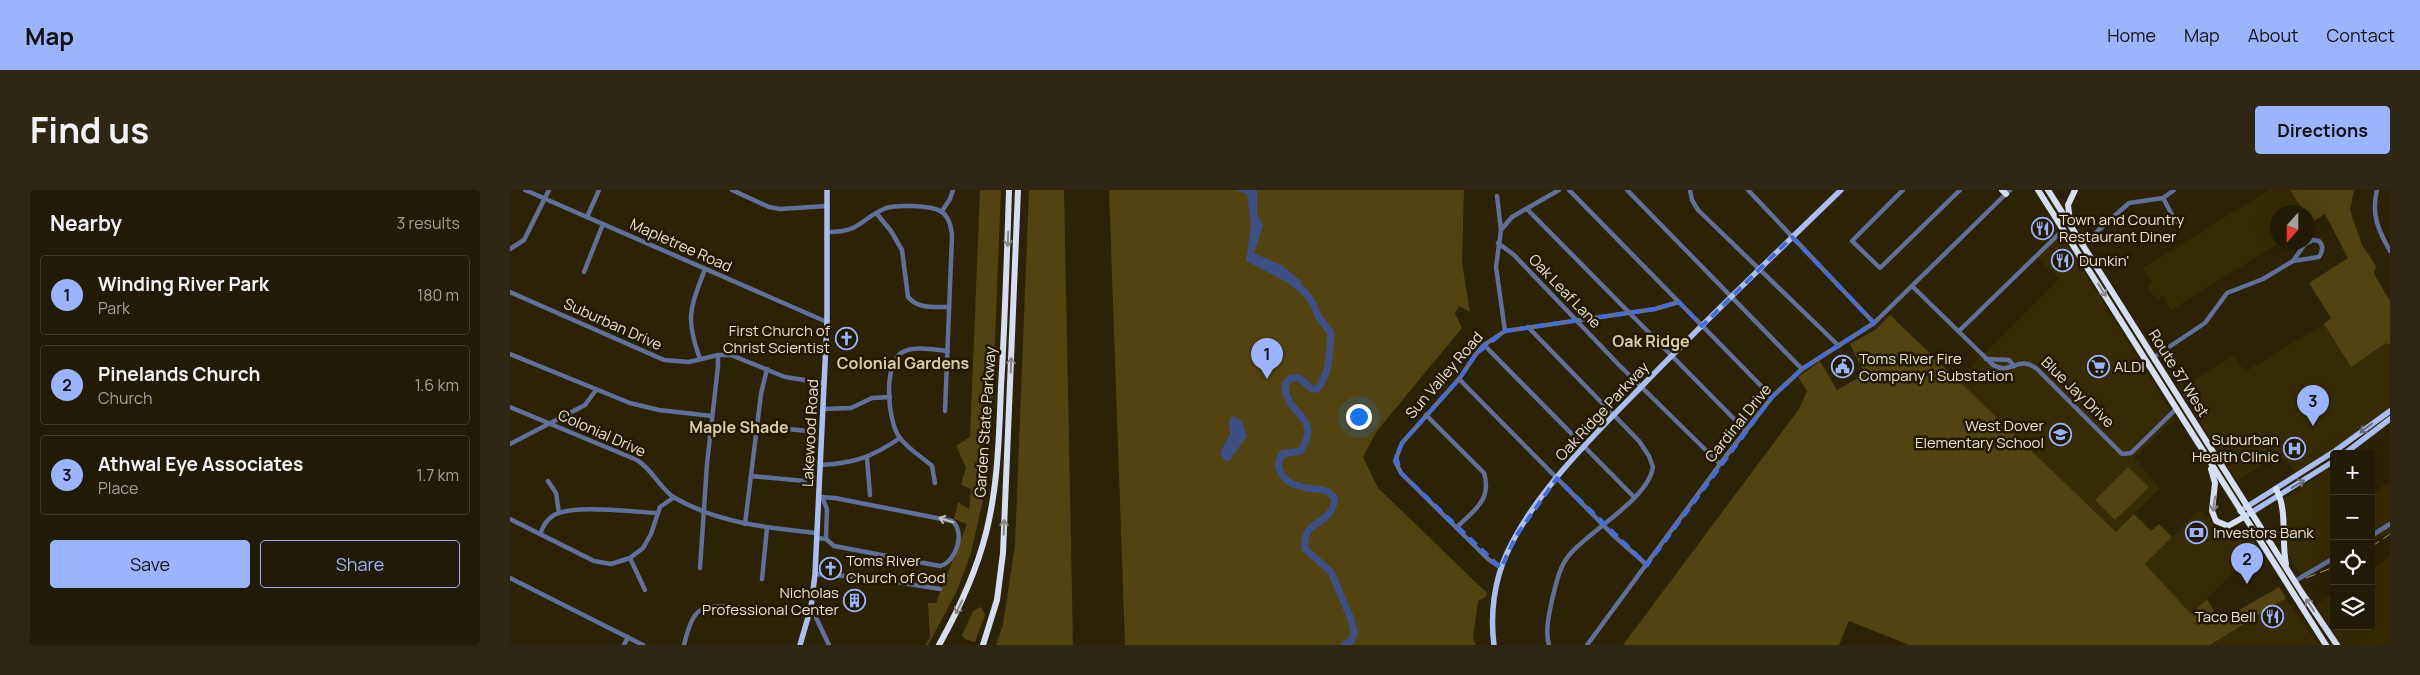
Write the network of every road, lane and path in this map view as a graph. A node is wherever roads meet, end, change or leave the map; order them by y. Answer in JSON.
{"nodes":[{"id":1,"x":524,"y":190,"type":"edge"},
{"id":2,"x":549,"y":190,"type":"edge"},
{"id":3,"x":599,"y":190,"type":"edge"},
{"id":4,"x":732,"y":190,"type":"edge"},
{"id":5,"x":826,"y":190,"type":"edge"},
{"id":6,"x":953,"y":190,"type":"edge"},
{"id":7,"x":1010,"y":190,"type":"edge"},
{"id":8,"x":1018,"y":190,"type":"edge"},
{"id":9,"x":1559,"y":190,"type":"edge"},
{"id":10,"x":1569,"y":190,"type":"edge"},
{"id":11,"x":1628,"y":190,"type":"edge"},
{"id":12,"x":1690,"y":190,"type":"edge"},
{"id":13,"x":1748,"y":190,"type":"edge"},
{"id":14,"x":1841,"y":190,"type":"edge"},
{"id":15,"x":1903,"y":190,"type":"edge"},
{"id":16,"x":1960,"y":190,"type":"edge"},
{"id":17,"x":2038,"y":190,"type":"edge"},
{"id":18,"x":2048,"y":190,"type":"edge"},
{"id":19,"x":2075,"y":190,"type":"edge"},
{"id":20,"x":2174,"y":190,"type":"edge"},
{"id":21,"x":2377,"y":190,"type":"edge"},
{"id":22,"x":2006,"y":191,"type":"edge"},
{"id":23,"x":1497,"y":196,"type":"dead end"},
{"id":24,"x":2163,"y":198,"type":"junction"},
{"id":25,"x":545,"y":199,"type":"junction"},
{"id":26,"x":827,"y":206,"type":"junction"},
{"id":27,"x":1526,"y":208,"type":"junction"},
{"id":28,"x":942,"y":211,"type":"junction"},
{"id":29,"x":877,"y":214,"type":"junction"},
{"id":30,"x":587,"y":217,"type":"junction"},
{"id":31,"x":2176,"y":222,"type":"dead end"},
{"id":32,"x":603,"y":224,"type":"junction"},
{"id":33,"x":2071,"y":225,"type":"junction"},
{"id":34,"x":1501,"y":230,"type":"junction"},
{"id":35,"x":2063,"y":230,"type":"junction"},
{"id":36,"x":827,"y":232,"type":"junction"},
{"id":37,"x":1792,"y":237,"type":"junction"},
{"id":38,"x":1498,"y":244,"type":"junction"},
{"id":39,"x":2083,"y":244,"type":"junction"},
{"id":40,"x":510,"y":249,"type":"edge"},
{"id":41,"x":2390,"y":251,"type":"edge"},
{"id":42,"x":2293,"y":261,"type":"junction"},
{"id":43,"x":705,"y":269,"type":"junction"},
{"id":44,"x":1760,"y":270,"type":"junction"},
{"id":45,"x":584,"y":272,"type":"dead end"},
{"id":46,"x":1912,"y":286,"type":"junction"},
{"id":47,"x":510,"y":292,"type":"edge"},
{"id":48,"x":1732,"y":298,"type":"junction"},
{"id":49,"x":1679,"y":302,"type":"junction"},
{"id":50,"x":948,"y":307,"type":"junction"},
{"id":51,"x":1628,"y":313,"type":"junction"},
{"id":52,"x":1576,"y":320,"type":"junction"},
{"id":53,"x":827,"y":322,"type":"junction"},
{"id":54,"x":1874,"y":323,"type":"junction"},
{"id":55,"x":1702,"y":326,"type":"junction"},
{"id":56,"x":1528,"y":327,"type":"junction"},
{"id":57,"x":1959,"y":330,"type":"junction"},
{"id":58,"x":1505,"y":331,"type":"junction"},
{"id":59,"x":1484,"y":344,"type":"junction"},
{"id":60,"x":1839,"y":346,"type":"junction"},
{"id":61,"x":948,"y":350,"type":"junction"},
{"id":62,"x":510,"y":354,"type":"edge"},
{"id":63,"x":718,"y":354,"type":"junction"},
{"id":64,"x":1671,"y":356,"type":"junction"},
{"id":65,"x":2154,"y":357,"type":"junction"},
{"id":66,"x":1986,"y":358,"type":"junction"},
{"id":67,"x":700,"y":359,"type":"junction"},
{"id":68,"x":2014,"y":366,"type":"junction"},
{"id":69,"x":767,"y":369,"type":"junction"},
{"id":70,"x":1802,"y":369,"type":"junction"},
{"id":71,"x":1459,"y":380,"type":"junction"},
{"id":72,"x":824,"y":383,"type":"junction"},
{"id":73,"x":1641,"y":387,"type":"junction"},
{"id":74,"x":596,"y":390,"type":"junction"},
{"id":75,"x":890,"y":397,"type":"junction"},
{"id":76,"x":1772,"y":397,"type":"junction"},
{"id":77,"x":510,"y":407,"type":"edge"},
{"id":78,"x":823,"y":409,"type":"junction"},
{"id":79,"x":2176,"y":409,"type":"junction"},
{"id":80,"x":945,"y":411,"type":"dead end"},
{"id":81,"x":2390,"y":411,"type":"edge"},
{"id":82,"x":1426,"y":415,"type":"junction"},
{"id":83,"x":1613,"y":415,"type":"junction"},
{"id":84,"x":712,"y":416,"type":"junction"},
{"id":85,"x":2390,"y":419,"type":"edge"},
{"id":86,"x":551,"y":423,"type":"junction"},
{"id":87,"x":757,"y":426,"type":"junction"},
{"id":88,"x":808,"y":431,"type":"dead end"},
{"id":89,"x":1746,"y":431,"type":"junction"},
{"id":90,"x":900,"y":438,"type":"junction"},
{"id":91,"x":510,"y":444,"type":"edge"},
{"id":92,"x":1584,"y":446,"type":"junction"},
{"id":93,"x":2343,"y":446,"type":"junction"},
{"id":94,"x":2344,"y":450,"type":"edge"},
{"id":95,"x":2348,"y":450,"type":"edge"},
{"id":96,"x":867,"y":458,"type":"junction"},
{"id":97,"x":2208,"y":459,"type":"junction"},
{"id":98,"x":2321,"y":460,"type":"junction"},
{"id":99,"x":1720,"y":464,"type":"junction"},
{"id":100,"x":2330,"y":464,"type":"edge"},
{"id":101,"x":821,"y":465,"type":"junction"},
{"id":102,"x":2326,"y":466,"type":"junction"},
{"id":103,"x":751,"y":476,"type":"junction"},
{"id":104,"x":1557,"y":478,"type":"junction"},
{"id":105,"x":548,"y":481,"type":"dead end"},
{"id":106,"x":805,"y":482,"type":"dead end"},
{"id":107,"x":935,"y":483,"type":"dead end"},
{"id":108,"x":2278,"y":492,"type":"junction"},
{"id":109,"x":870,"y":495,"type":"dead end"},
{"id":110,"x":821,"y":497,"type":"junction"},
{"id":111,"x":1634,"y":497,"type":"junction"},
{"id":112,"x":673,"y":498,"type":"junction"},
{"id":113,"x":2249,"y":510,"type":"junction"},
{"id":114,"x":705,"y":511,"type":"junction"},
{"id":115,"x":559,"y":513,"type":"junction"},
{"id":116,"x":657,"y":513,"type":"junction"},
{"id":117,"x":2242,"y":514,"type":"junction"},
{"id":118,"x":510,"y":519,"type":"edge"},
{"id":119,"x":745,"y":524,"type":"junction"},
{"id":120,"x":1603,"y":524,"type":"junction"},
{"id":121,"x":2390,"y":524,"type":"edge"},
{"id":122,"x":1457,"y":527,"type":"junction"},
{"id":123,"x":767,"y":528,"type":"junction"},
{"id":124,"x":2375,"y":533,"type":"edge"},
{"id":125,"x":540,"y":534,"type":"junction"},
{"id":126,"x":817,"y":536,"type":"junction"},
{"id":127,"x":826,"y":539,"type":"junction"},
{"id":128,"x":630,"y":558,"type":"junction"},
{"id":129,"x":2330,"y":560,"type":"edge"},
{"id":130,"x":1647,"y":565,"type":"junction"},
{"id":131,"x":700,"y":568,"type":"dead end"},
{"id":132,"x":1501,"y":568,"type":"junction"},
{"id":133,"x":2287,"y":568,"type":"junction"},
{"id":134,"x":815,"y":574,"type":"junction"},
{"id":135,"x":510,"y":578,"type":"edge"},
{"id":136,"x":762,"y":579,"type":"dead end"},
{"id":137,"x":2294,"y":581,"type":"junction"},
{"id":138,"x":940,"y":589,"type":"dead end"},
{"id":139,"x":644,"y":590,"type":"dead end"},
{"id":140,"x":811,"y":607,"type":"junction"},
{"id":141,"x":742,"y":608,"type":"dead end"},
{"id":142,"x":628,"y":637,"type":"junction"},
{"id":143,"x":624,"y":645,"type":"edge"},
{"id":144,"x":644,"y":645,"type":"edge"},
{"id":145,"x":684,"y":645,"type":"edge"},
{"id":146,"x":800,"y":645,"type":"edge"},
{"id":147,"x":829,"y":645,"type":"edge"},
{"id":148,"x":939,"y":645,"type":"edge"},
{"id":149,"x":983,"y":645,"type":"edge"},
{"id":150,"x":1494,"y":645,"type":"edge"},
{"id":151,"x":1549,"y":645,"type":"edge"},
{"id":152,"x":1587,"y":645,"type":"edge"},
{"id":153,"x":2326,"y":645,"type":"edge"},
{"id":154,"x":2337,"y":645,"type":"edge"}],
"edges":[{"from":1,"to":25,"type":"street","name":"Mapletree Road"},
{"from":2,"to":25,"type":"street"},
{"from":3,"to":30,"type":"street"},
{"from":4,"to":26,"type":"street"},
{"from":5,"to":26,"type":"main road","name":"Lakewood Road"},
{"from":6,"to":28,"type":"street"},
{"from":7,"to":148,"type":"highway","name":"Garden State Parkway","one_way":true},
{"from":149,"to":8,"type":"highway","name":"Garden State Parkway","one_way":true},
{"from":9,"to":27,"type":"street"},
{"from":10,"to":49,"type":"street"},
{"from":11,"to":48,"type":"street"},
{"from":12,"to":44,"type":"street"},
{"from":13,"to":37,"type":"street"},
{"from":14,"to":37,"type":"main road","name":"Oak Ridge Parkway"},
{"from":15,"to":16,"type":"street"},
{"from":17,"to":35,"type":"highway","name":"Route 37 West"},
{"from":18,"to":33,"type":"highway","name":"Route 37 West"},
{"from":19,"to":33,"type":"highway"},
{"from":20,"to":24,"type":"street"},
{"from":21,"to":41,"type":"street"},
{"from":22,"to":46,"type":"street","name":"Cardinal Drive"},
{"from":23,"to":34,"type":"street"},
{"from":24,"to":31,"type":"street"},
{"from":24,"to":39,"type":"street"},
{"from":25,"to":30,"type":"street","name":"Mapletree Road"},
{"from":25,"to":40,"type":"street"},
{"from":26,"to":36,"type":"main road","name":"Lakewood Road"},
{"from":27,"to":34,"type":"street"},
{"from":27,"to":51,"type":"street"},
{"from":28,"to":29,"type":"street"},
{"from":28,"to":50,"type":"street"},
{"from":29,"to":36,"type":"street"},
{"from":29,"to":50,"type":"street"},
{"from":30,"to":32,"type":"street","name":"Mapletree Road"},
{"from":32,"to":43,"type":"street","name":"Mapletree Road"},
{"from":32,"to":45,"type":"street"},
{"from":33,"to":39,"type":"highway","name":"Route 37 West"},
{"from":34,"to":38,"type":"street"},
{"from":35,"to":57,"type":"street"},
{"from":35,"to":79,"type":"highway","name":"Route 37 West","one_way":true},
{"from":36,"to":53,"type":"main road","name":"Lakewood Road"},
{"from":37,"to":44,"type":"main road","name":"Oak Ridge Parkway"},
{"from":37,"to":54,"type":"street"},
{"from":38,"to":52,"type":"street","name":"Oak Leaf Lane"},
{"from":38,"to":58,"type":"street"},
{"from":39,"to":65,"type":"highway","name":"Route 37 West"},
{"from":42,"to":42,"type":"street"},
{"from":42,"to":65,"type":"street"},
{"from":43,"to":53,"type":"street","name":"Mapletree Road"},
{"from":43,"to":67,"type":"street"},
{"from":44,"to":48,"type":"main road","name":"Oak Ridge Parkway"},
{"from":44,"to":60,"type":"street"},
{"from":46,"to":54,"type":"street","name":"Cardinal Drive"},
{"from":46,"to":57,"type":"street","name":"Blue Jay Drive"},
{"from":47,"to":67,"type":"street","name":"Suburban Drive"},
{"from":48,"to":55,"type":"main road","name":"Oak Ridge Parkway"},
{"from":48,"to":70,"type":"street"},
{"from":49,"to":51,"type":"street","name":"Sun Valley Road"},
{"from":49,"to":55,"type":"street"},
{"from":50,"to":61,"type":"street"},
{"from":51,"to":52,"type":"street","name":"Sun Valley Road"},
{"from":51,"to":64,"type":"street"},
{"from":52,"to":56,"type":"street","name":"Sun Valley Road"},
{"from":52,"to":73,"type":"street","name":"Oak Leaf Lane"},
{"from":53,"to":72,"type":"main road","name":"Lakewood Road"},
{"from":54,"to":60,"type":"street","name":"Cardinal Drive"},
{"from":55,"to":64,"type":"main road","name":"Oak Ridge Parkway"},
{"from":55,"to":76,"type":"street"},
{"from":56,"to":58,"type":"street","name":"Sun Valley Road"},
{"from":56,"to":83,"type":"street"},
{"from":57,"to":66,"type":"street","name":"Blue Jay Drive"},
{"from":58,"to":59,"type":"street","name":"Sun Valley Road"},
{"from":59,"to":71,"type":"street","name":"Sun Valley Road"},
{"from":59,"to":92,"type":"street"},
{"from":60,"to":70,"type":"street","name":"Cardinal Drive"},
{"from":61,"to":75,"type":"street"},
{"from":61,"to":80,"type":"street"},
{"from":62,"to":74,"type":"street"},
{"from":63,"to":67,"type":"street","name":"Suburban Drive"},
{"from":63,"to":69,"type":"street","name":"Suburban Drive"},
{"from":63,"to":84,"type":"street"},
{"from":64,"to":73,"type":"main road","name":"Oak Ridge Parkway"},
{"from":64,"to":89,"type":"street"},
{"from":65,"to":113,"type":"highway","name":"Route 37 West"},
{"from":66,"to":68,"type":"street"},
{"from":66,"to":68,"type":"street","name":"Blue Jay Drive"},
{"from":68,"to":79,"type":"street","name":"Blue Jay Drive"},
{"from":69,"to":72,"type":"street","name":"Suburban Drive"},
{"from":69,"to":87,"type":"street"},
{"from":70,"to":76,"type":"street","name":"Cardinal Drive"},
{"from":71,"to":82,"type":"street","name":"Sun Valley Road"},
{"from":71,"to":104,"type":"street"},
{"from":72,"to":78,"type":"main road","name":"Lakewood Road"},
{"from":73,"to":83,"type":"main road","name":"Oak Ridge Parkway"},
{"from":73,"to":99,"type":"street","name":"Oak Leaf Lane"},
{"from":74,"to":84,"type":"street"},
{"from":74,"to":86,"type":"street"},
{"from":75,"to":78,"type":"street"},
{"from":75,"to":90,"type":"street"},
{"from":76,"to":89,"type":"street","name":"Cardinal Drive"},
{"from":77,"to":86,"type":"street","name":"Colonial Drive"},
{"from":78,"to":101,"type":"main road","name":"Lakewood Road"},
{"from":79,"to":97,"type":"highway","name":"Route 37 West"},
{"from":81,"to":93,"type":"main road","one_way":true},
{"from":82,"to":122,"type":"street","name":"Sun Valley Road"},
{"from":82,"to":122,"type":"street"},
{"from":83,"to":92,"type":"main road","name":"Oak Ridge Parkway"},
{"from":83,"to":111,"type":"street"},
{"from":84,"to":114,"type":"street"},
{"from":85,"to":95,"type":"main road"},
{"from":86,"to":91,"type":"street"},
{"from":86,"to":112,"type":"street","name":"Colonial Drive"},
{"from":87,"to":88,"type":"street"},
{"from":87,"to":103,"type":"street"},
{"from":89,"to":99,"type":"street","name":"Cardinal Drive"},
{"from":90,"to":96,"type":"street"},
{"from":90,"to":107,"type":"street"},
{"from":92,"to":104,"type":"main road","name":"Oak Ridge Parkway"},
{"from":92,"to":111,"type":"street"},
{"from":93,"to":94,"type":"main road"},
{"from":93,"to":98,"type":"main road"},
{"from":96,"to":101,"type":"street"},
{"from":96,"to":109,"type":"street"},
{"from":97,"to":117,"type":"highway","name":"Route 37 West"},
{"from":97,"to":117,"type":"highway","one_way":true},
{"from":98,"to":102,"type":"main road"},
{"from":98,"to":108,"type":"main road"},
{"from":99,"to":130,"type":"street","name":"Cardinal Drive"},
{"from":100,"to":102,"type":"main road"},
{"from":101,"to":110,"type":"main road","name":"Lakewood Road"},
{"from":108,"to":102,"type":"main road","one_way":true},
{"from":103,"to":106,"type":"street"},
{"from":103,"to":119,"type":"street"},
{"from":104,"to":120,"type":"street"},
{"from":104,"to":132,"type":"main road","name":"Oak Ridge Parkway"},
{"from":105,"to":115,"type":"street"},
{"from":108,"to":113,"type":"main road"},
{"from":108,"to":133,"type":"highway"},
{"from":110,"to":126,"type":"main road","name":"Lakewood Road"},
{"from":110,"to":127,"type":"street"},
{"from":127,"to":110,"type":"street","one_way":true},
{"from":111,"to":120,"type":"street"},
{"from":112,"to":114,"type":"street"},
{"from":112,"to":116,"type":"street"},
{"from":113,"to":117,"type":"main road"},
{"from":113,"to":133,"type":"highway","name":"Route 37 West"},
{"from":114,"to":119,"type":"street"},
{"from":114,"to":131,"type":"street"},
{"from":115,"to":116,"type":"street"},
{"from":115,"to":125,"type":"street"},
{"from":116,"to":128,"type":"street"},
{"from":117,"to":153,"type":"highway","name":"Route 37 West"},
{"from":118,"to":125,"type":"street"},
{"from":119,"to":123,"type":"street"},
{"from":120,"to":130,"type":"street"},
{"from":120,"to":151,"type":"street"},
{"from":121,"to":124,"type":"street"},
{"from":122,"to":132,"type":"street","name":"Sun Valley Road"},
{"from":123,"to":126,"type":"street"},
{"from":123,"to":136,"type":"street"},
{"from":125,"to":128,"type":"street"},
{"from":126,"to":127,"type":"street"},
{"from":126,"to":134,"type":"main road","name":"Lakewood Road"},
{"from":128,"to":139,"type":"street"},
{"from":129,"to":137,"type":"street"},
{"from":130,"to":152,"type":"street","name":"Cardinal Drive"},
{"from":132,"to":150,"type":"main road","name":"Oak Ridge Parkway"},
{"from":133,"to":137,"type":"highway","name":"Route 37 West"},
{"from":134,"to":138,"type":"street"},
{"from":134,"to":140,"type":"main road","name":"Lakewood Road"},
{"from":135,"to":142,"type":"street"},
{"from":154,"to":137,"type":"highway","name":"Route 37 West","one_way":true},
{"from":140,"to":146,"type":"main road","name":"Lakewood Road"},
{"from":140,"to":147,"type":"street"},
{"from":141,"to":145,"type":"street"},
{"from":142,"to":143,"type":"street"},
{"from":142,"to":144,"type":"street"}]}
